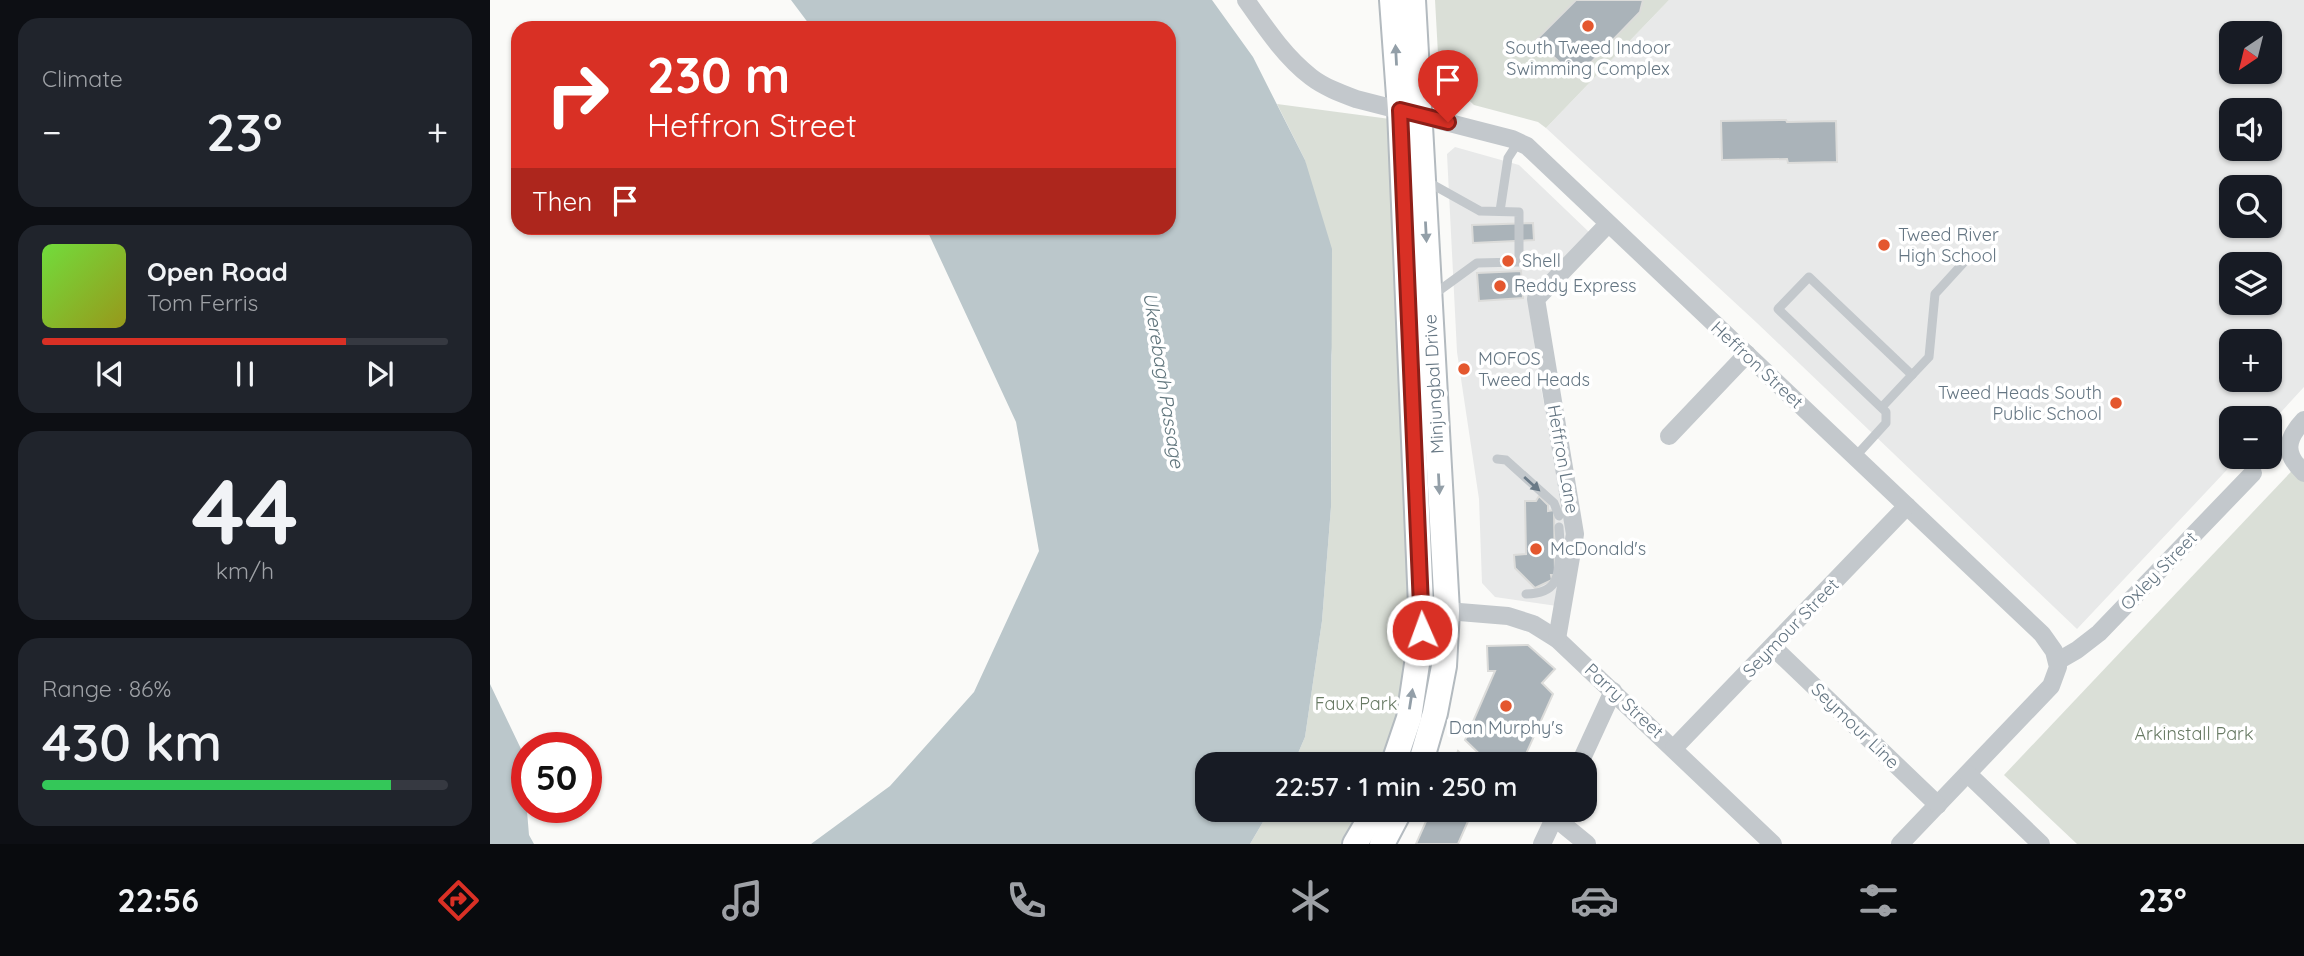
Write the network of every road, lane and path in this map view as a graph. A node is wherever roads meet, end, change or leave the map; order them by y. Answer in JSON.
{"nodes":[{"id":1,"x":1246,"y":0,"type":"edge"},
{"id":2,"x":1392,"y":0,"type":"edge"},
{"id":3,"x":1413,"y":0,"type":"edge"},
{"id":4,"x":1410,"y":112,"type":"junction"},
{"id":5,"x":1519,"y":141,"type":"junction"},
{"id":6,"x":1423,"y":180,"type":"junction"},
{"id":7,"x":1500,"y":211,"type":"junction"},
{"id":8,"x":1608,"y":224,"type":"junction"},
{"id":9,"x":1966,"y":260,"type":"dead end"},
{"id":10,"x":1429,"y":298,"type":"junction"},
{"id":11,"x":1746,"y":354,"type":"junction"},
{"id":12,"x":1912,"y":375,"type":"junction"},
{"id":13,"x":1882,"y":407,"type":"junction"},
{"id":14,"x":2302,"y":428,"type":"edge"},
{"id":15,"x":1669,"y":436,"type":"dead end"},
{"id":16,"x":1855,"y":457,"type":"junction"},
{"id":17,"x":1497,"y":459,"type":"dead end"},
{"id":18,"x":2253,"y":473,"type":"dead end"},
{"id":19,"x":2304,"y":473,"type":"edge"},
{"id":20,"x":1907,"y":506,"type":"junction"},
{"id":21,"x":1559,"y":516,"type":"dead end"},
{"id":22,"x":1559,"y":527,"type":"dead end"},
{"id":23,"x":1526,"y":594,"type":"dead end"},
{"id":24,"x":1447,"y":611,"type":"junction"},
{"id":25,"x":1557,"y":639,"type":"junction"},
{"id":26,"x":1773,"y":647,"type":"junction"},
{"id":27,"x":2058,"y":661,"type":"junction"},
{"id":28,"x":1613,"y":691,"type":"junction"},
{"id":29,"x":1674,"y":748,"type":"junction"},
{"id":30,"x":1397,"y":752,"type":"edge"},
{"id":31,"x":1424,"y":752,"type":"edge"},
{"id":32,"x":1585,"y":752,"type":"edge"},
{"id":33,"x":1968,"y":774,"type":"junction"},
{"id":34,"x":1938,"y":805,"type":"junction"},
{"id":35,"x":1372,"y":822,"type":"edge"},
{"id":36,"x":1388,"y":822,"type":"edge"},
{"id":37,"x":1552,"y":822,"type":"edge"},
{"id":38,"x":1564,"y":822,"type":"edge"},
{"id":39,"x":1367,"y":842,"type":"edge"},
{"id":40,"x":1542,"y":844,"type":"edge"},
{"id":41,"x":1587,"y":844,"type":"edge"},
{"id":42,"x":1773,"y":844,"type":"edge"},
{"id":43,"x":1900,"y":844,"type":"edge"},
{"id":44,"x":2041,"y":844,"type":"edge"}],
"edges":[{"from":1,"to":4,"type":"street","name":"Heffron Street"},
{"from":4,"to":2,"type":"main road","name":"Minjungbal Drive","one_way":true},
{"from":3,"to":4,"type":"main road","name":"Minjungbal Drive"},
{"from":4,"to":5,"type":"street","name":"Heffron Street"},
{"from":4,"to":6,"type":"main road","name":"Minjungbal Drive"},
{"from":30,"to":4,"type":"main road","name":"Minjungbal Drive","one_way":true},
{"from":5,"to":7,"type":"lane"},
{"from":5,"to":8,"type":"street","name":"Heffron Street"},
{"from":6,"to":7,"type":"lane"},
{"from":6,"to":10,"type":"main road","name":"Minjungbal Drive","one_way":true},
{"from":7,"to":10,"type":"lane"},
{"from":8,"to":11,"type":"street","name":"Heffron Street"},
{"from":8,"to":25,"type":"street","name":"Heffron Lane"},
{"from":9,"to":12,"type":"lane"},
{"from":10,"to":24,"type":"main road","name":"Minjungbal Drive","one_way":true},
{"from":11,"to":15,"type":"street"},
{"from":11,"to":16,"type":"street","name":"Heffron Street"},
{"from":12,"to":13,"type":"lane"},
{"from":12,"to":13,"type":"lane"},
{"from":13,"to":16,"type":"lane"},
{"from":14,"to":19,"type":"street"},
{"from":16,"to":20,"type":"street","name":"Heffron Street"},
{"from":17,"to":21,"type":"lane","one_way":true},
{"from":18,"to":27,"type":"street","name":"Oxley Street"},
{"from":20,"to":26,"type":"street","name":"Seymour Street"},
{"from":20,"to":27,"type":"street","name":"Heffron Street"},
{"from":22,"to":23,"type":"lane"},
{"from":24,"to":25,"type":"street","name":"Parry Street"},
{"from":24,"to":31,"type":"main road","name":"Minjungbal Drive"},
{"from":25,"to":28,"type":"street","name":"Parry Street"},
{"from":26,"to":29,"type":"street","name":"Seymour Street"},
{"from":26,"to":34,"type":"street","name":"Seymour Line"},
{"from":27,"to":33,"type":"street"},
{"from":28,"to":29,"type":"street","name":"Parry Street"},
{"from":28,"to":32,"type":"street"},
{"from":29,"to":42,"type":"street","name":"Parry Street"},
{"from":33,"to":34,"type":"street"},
{"from":33,"to":44,"type":"street"},
{"from":34,"to":43,"type":"street"},
{"from":35,"to":39,"type":"main road"},
{"from":36,"to":39,"type":"main road"},
{"from":37,"to":40,"type":"street"},
{"from":38,"to":41,"type":"street"}]}
